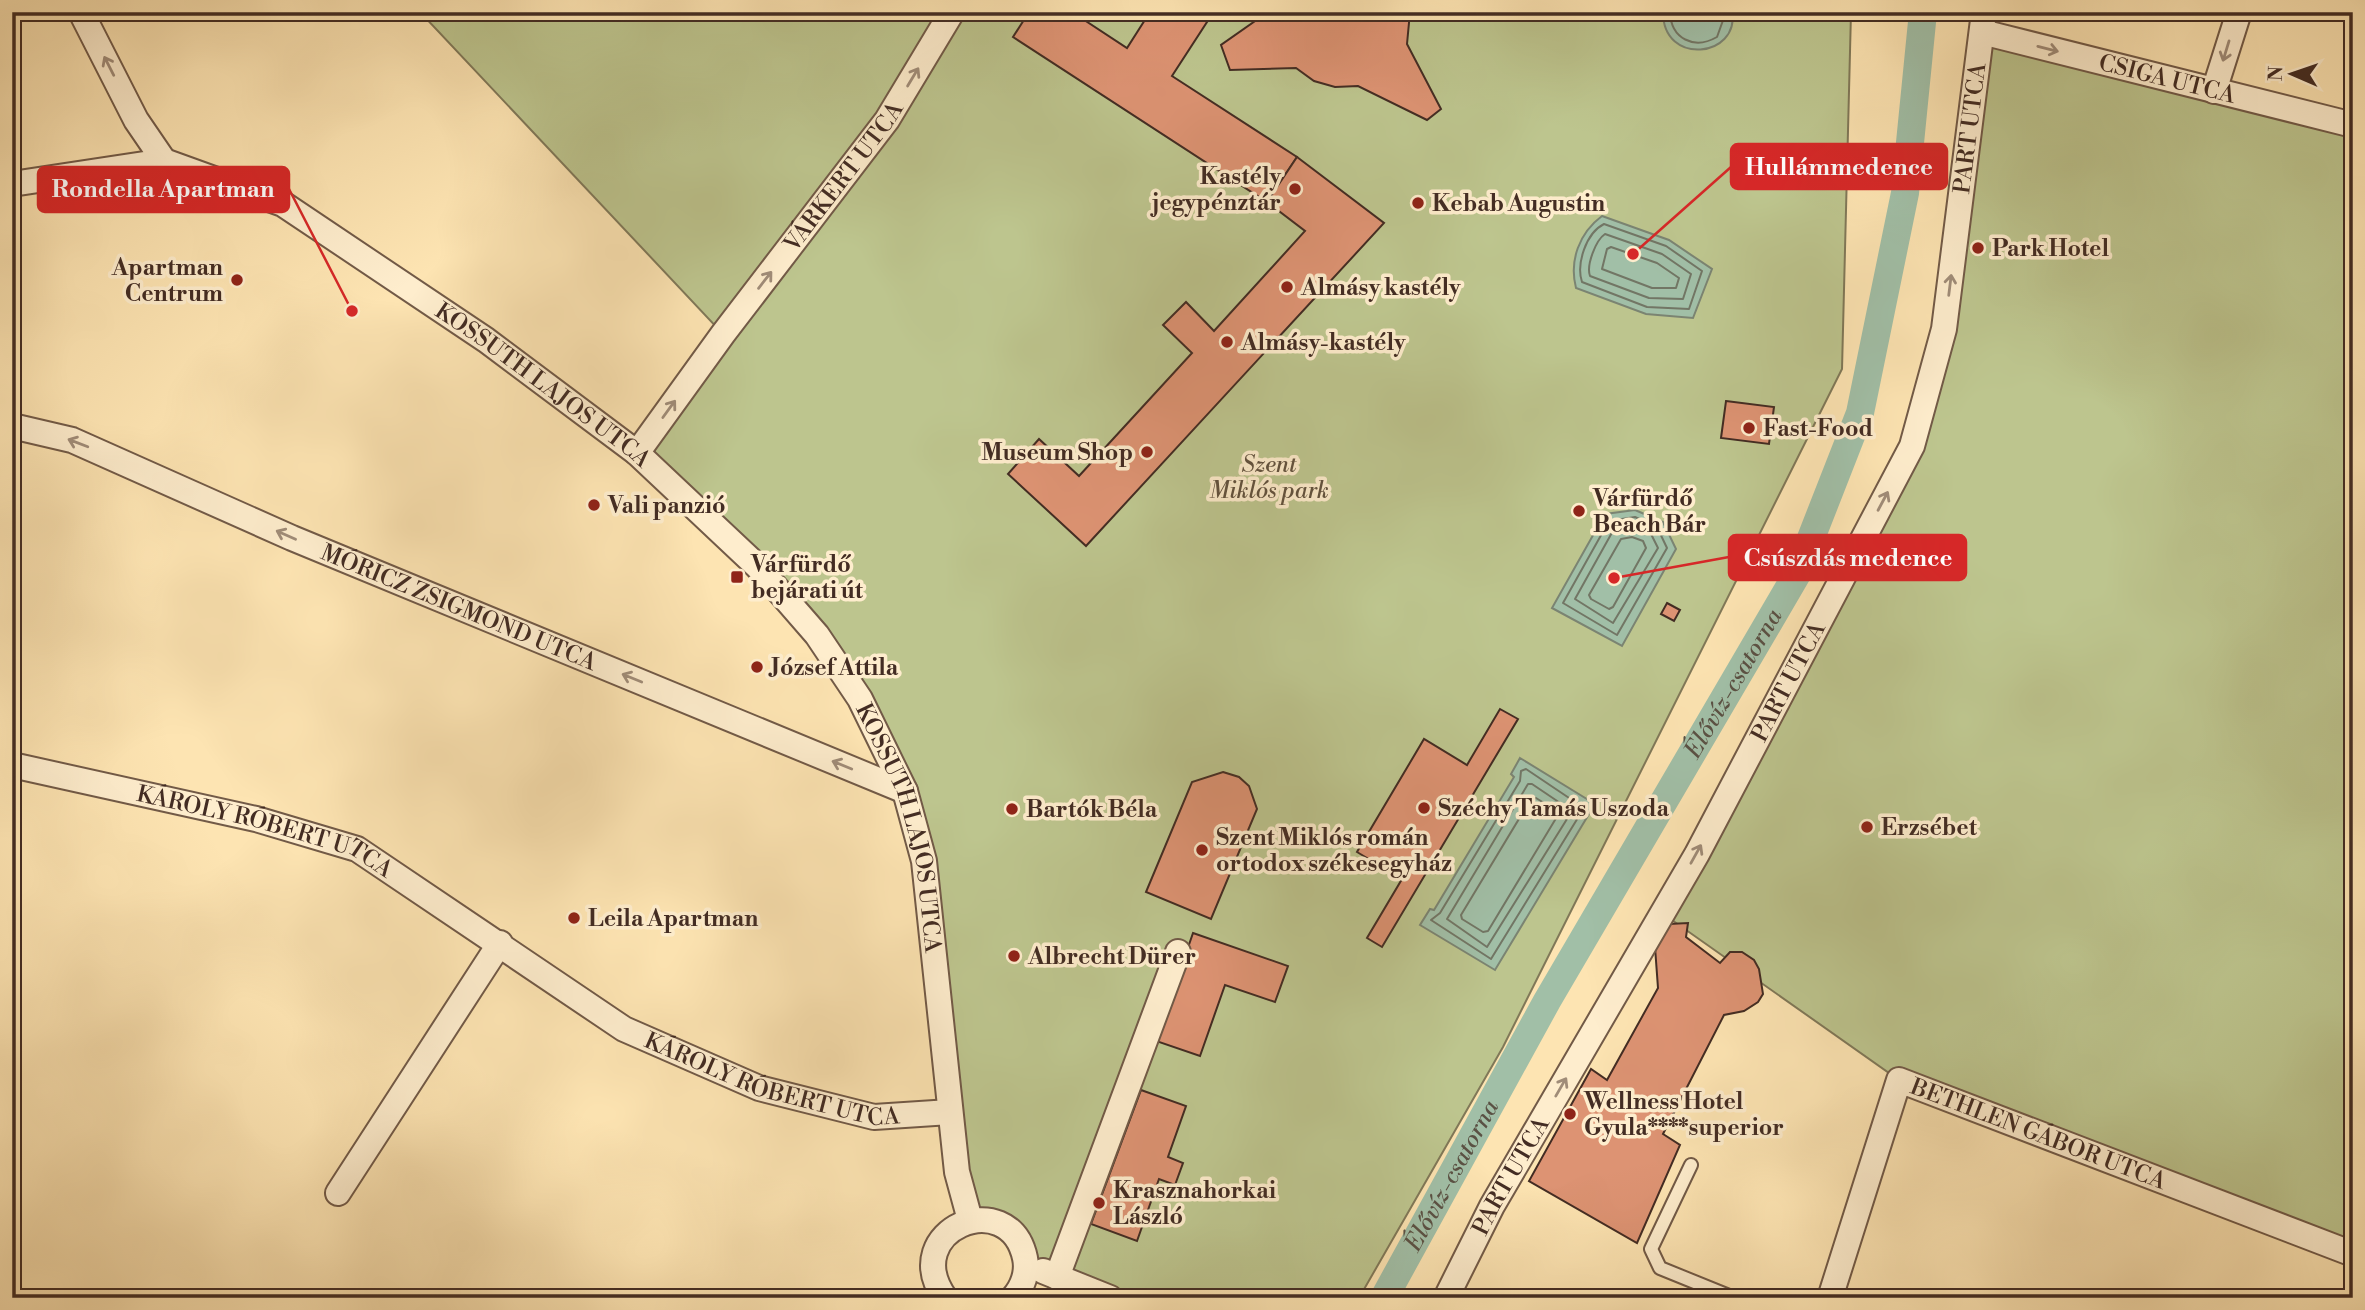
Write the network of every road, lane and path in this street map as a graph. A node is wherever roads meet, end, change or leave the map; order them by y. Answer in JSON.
{"nodes":[{"id":1,"x":81,"y":12,"type":"edge"},
{"id":2,"x":952,"y":12,"type":"edge"},
{"id":3,"x":2239,"y":12,"type":"edge"},
{"id":4,"x":1983,"y":22,"type":"edge"},
{"id":5,"x":2214,"y":91,"type":"junction"},
{"id":6,"x":2353,"y":125,"type":"edge"},
{"id":7,"x":164,"y":161,"type":"junction"},
{"id":8,"x":12,"y":184,"type":"edge"},
{"id":9,"x":12,"y":426,"type":"edge"},
{"id":10,"x":637,"y":453,"type":"junction"},
{"id":11,"x":12,"y":765,"type":"edge"},
{"id":12,"x":905,"y":791,"type":"junction"},
{"id":13,"x":500,"y":943,"type":"junction"},
{"id":14,"x":1178,"y":952,"type":"dead end"},
{"id":15,"x":950,"y":1112,"type":"junction"},
{"id":16,"x":1691,"y":1165,"type":"dead end"},
{"id":17,"x":338,"y":1193,"type":"dead end"},
{"id":18,"x":970,"y":1220,"type":"junction"},
{"id":19,"x":2353,"y":1254,"type":"edge"},
{"id":20,"x":1026,"y":1265,"type":"junction"},
{"id":21,"x":1057,"y":1277,"type":"junction"},
{"id":22,"x":945,"y":1298,"type":"edge"},
{"id":23,"x":1013,"y":1298,"type":"edge"},
{"id":24,"x":1110,"y":1298,"type":"edge"},
{"id":25,"x":1446,"y":1298,"type":"edge"},
{"id":26,"x":1734,"y":1298,"type":"edge"},
{"id":27,"x":1830,"y":1298,"type":"edge"}],
"edges":[{"from":7,"to":1,"type":"street","one_way":true},
{"from":10,"to":2,"type":"street","name":"VÁRKERT UTCA","one_way":true},
{"from":3,"to":5,"type":"street","one_way":true},
{"from":4,"to":5,"type":"street","name":"CSIGA UTCA","one_way":true},
{"from":25,"to":4,"type":"street","name":"PART UTCA","one_way":true},
{"from":5,"to":6,"type":"street","name":"CSIGA UTCA"},
{"from":7,"to":8,"type":"street"},
{"from":7,"to":10,"type":"street","name":"KOSSUTH LAJOS UTCA"},
{"from":12,"to":9,"type":"street","name":"MÓRICZ ZSIGMOND UTCA","one_way":true},
{"from":10,"to":12,"type":"street","name":"KOSSUTH LAJOS UTCA"},
{"from":11,"to":13,"type":"street","name":"KÁROLY RÓBERT UTCA"},
{"from":12,"to":15,"type":"street","name":"KOSSUTH LAJOS UTCA"},
{"from":13,"to":15,"type":"street","name":"KÁROLY RÓBERT UTCA"},
{"from":13,"to":17,"type":"street"},
{"from":14,"to":21,"type":"street"},
{"from":15,"to":18,"type":"street","name":"KOSSUTH LAJOS UTCA"},
{"from":16,"to":26,"type":"lane"},
{"from":18,"to":20,"type":"street"},
{"from":18,"to":22,"type":"street"},
{"from":19,"to":27,"type":"street","name":"BETHLEN GÁBOR UTCA"},
{"from":20,"to":21,"type":"street"},
{"from":20,"to":23,"type":"street"},
{"from":21,"to":24,"type":"street"}]}
